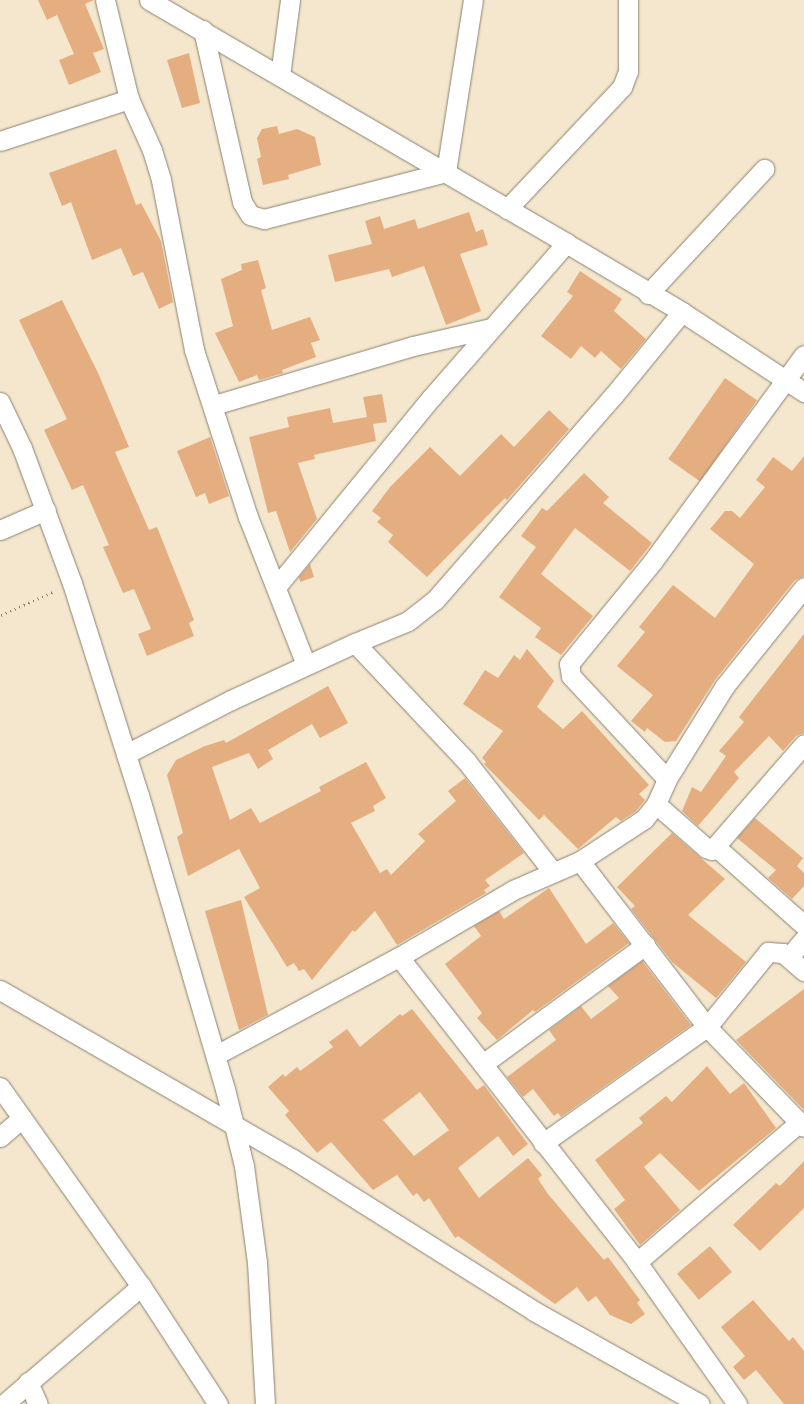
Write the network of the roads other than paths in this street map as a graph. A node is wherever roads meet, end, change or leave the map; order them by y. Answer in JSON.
{"nodes":[{"id":1,"x":105,"y":0,"type":"edge"},
{"id":2,"x":290,"y":0,"type":"edge"},
{"id":3,"x":473,"y":0,"type":"edge"},
{"id":4,"x":628,"y":0,"type":"edge"},
{"id":5,"x":156,"y":2,"type":"edge"},
{"id":6,"x":203,"y":30,"type":"junction"},
{"id":7,"x":280,"y":76,"type":"junction"},
{"id":8,"x":129,"y":99,"type":"junction"},
{"id":9,"x":0,"y":142,"type":"edge"},
{"id":10,"x":764,"y":170,"type":"dead end"},
{"id":11,"x":446,"y":172,"type":"junction"},
{"id":12,"x":507,"y":209,"type":"junction"},
{"id":13,"x":566,"y":243,"type":"junction"},
{"id":14,"x":648,"y":294,"type":"junction"},
{"id":15,"x":682,"y":312,"type":"junction"},
{"id":16,"x":492,"y":328,"type":"junction"},
{"id":17,"x":804,"y":355,"type":"edge"},
{"id":18,"x":786,"y":380,"type":"junction"},
{"id":19,"x":804,"y":392,"type":"edge"},
{"id":20,"x":0,"y":402,"type":"edge"},
{"id":21,"x":214,"y":405,"type":"junction"},
{"id":22,"x":46,"y":510,"type":"junction"},
{"id":23,"x":0,"y":530,"type":"edge"},
{"id":24,"x":277,"y":586,"type":"junction"},
{"id":25,"x":804,"y":587,"type":"edge"},
{"id":26,"x":355,"y":643,"type":"junction"},
{"id":27,"x":306,"y":665,"type":"junction"},
{"id":28,"x":804,"y":744,"type":"edge"},
{"id":29,"x":126,"y":754,"type":"junction"},
{"id":30,"x":667,"y":779,"type":"junction"},
{"id":31,"x":656,"y":804,"type":"junction"},
{"id":32,"x":716,"y":847,"type":"junction"},
{"id":33,"x":580,"y":860,"type":"junction"},
{"id":34,"x":553,"y":872,"type":"junction"},
{"id":35,"x":804,"y":925,"type":"edge"},
{"id":36,"x":804,"y":939,"type":"edge"},
{"id":37,"x":645,"y":945,"type":"junction"},
{"id":38,"x":399,"y":957,"type":"junction"},
{"id":39,"x":789,"y":958,"type":"junction"},
{"id":40,"x":804,"y":971,"type":"edge"},
{"id":41,"x":0,"y":990,"type":"edge"},
{"id":42,"x":707,"y":1027,"type":"junction"},
{"id":43,"x":216,"y":1055,"type":"junction"},
{"id":44,"x":484,"y":1064,"type":"junction"},
{"id":45,"x":0,"y":1087,"type":"edge"},
{"id":46,"x":22,"y":1118,"type":"junction"},
{"id":47,"x":802,"y":1125,"type":"edge"},
{"id":48,"x":235,"y":1128,"type":"junction"},
{"id":49,"x":0,"y":1137,"type":"edge"},
{"id":50,"x":543,"y":1143,"type":"junction"},
{"id":51,"x":636,"y":1262,"type":"junction"},
{"id":52,"x":141,"y":1286,"type":"junction"},
{"id":53,"x":28,"y":1382,"type":"junction"},
{"id":54,"x":4,"y":1404,"type":"edge"},
{"id":55,"x":38,"y":1404,"type":"edge"},
{"id":56,"x":218,"y":1404,"type":"edge"},
{"id":57,"x":265,"y":1404,"type":"edge"},
{"id":58,"x":700,"y":1404,"type":"edge"},
{"id":59,"x":737,"y":1404,"type":"edge"}],
"edges":[{"from":1,"to":8,"type":"street"},
{"from":2,"to":7,"type":"street"},
{"from":3,"to":11,"type":"street"},
{"from":4,"to":12,"type":"street"},
{"from":5,"to":6,"type":"street"},
{"from":6,"to":7,"type":"street"},
{"from":6,"to":11,"type":"street"},
{"from":7,"to":11,"type":"street"},
{"from":8,"to":9,"type":"street"},
{"from":8,"to":21,"type":"street"},
{"from":10,"to":14,"type":"street"},
{"from":11,"to":12,"type":"street"},
{"from":12,"to":13,"type":"street"},
{"from":13,"to":14,"type":"street"},
{"from":13,"to":16,"type":"street"},
{"from":14,"to":15,"type":"street"},
{"from":15,"to":18,"type":"street"},
{"from":15,"to":26,"type":"street"},
{"from":16,"to":21,"type":"street"},
{"from":16,"to":24,"type":"street"},
{"from":17,"to":18,"type":"street"},
{"from":18,"to":19,"type":"street"},
{"from":18,"to":30,"type":"street"},
{"from":20,"to":22,"type":"street"},
{"from":21,"to":24,"type":"street"},
{"from":22,"to":23,"type":"street"},
{"from":22,"to":29,"type":"street"},
{"from":24,"to":27,"type":"street"},
{"from":25,"to":30,"type":"street"},
{"from":26,"to":27,"type":"street"},
{"from":26,"to":34,"type":"street"},
{"from":27,"to":29,"type":"street"},
{"from":28,"to":32,"type":"street"},
{"from":29,"to":43,"type":"street"},
{"from":30,"to":31,"type":"street"},
{"from":31,"to":32,"type":"street"},
{"from":31,"to":33,"type":"street"},
{"from":32,"to":35,"type":"street"},
{"from":33,"to":34,"type":"street"},
{"from":33,"to":37,"type":"street"},
{"from":34,"to":38,"type":"street"},
{"from":36,"to":39,"type":"street"},
{"from":37,"to":42,"type":"street"},
{"from":37,"to":44,"type":"street"},
{"from":38,"to":43,"type":"street"},
{"from":38,"to":44,"type":"street"},
{"from":39,"to":40,"type":"street"},
{"from":39,"to":42,"type":"street"},
{"from":41,"to":48,"type":"street"},
{"from":42,"to":47,"type":"street"},
{"from":42,"to":50,"type":"street"},
{"from":43,"to":48,"type":"street"},
{"from":44,"to":50,"type":"street"},
{"from":45,"to":46,"type":"street"},
{"from":46,"to":49,"type":"street"},
{"from":46,"to":52,"type":"street"},
{"from":47,"to":51,"type":"street"},
{"from":48,"to":57,"type":"street"},
{"from":48,"to":58,"type":"street"},
{"from":50,"to":51,"type":"street"},
{"from":51,"to":59,"type":"street"},
{"from":52,"to":53,"type":"street"},
{"from":52,"to":56,"type":"street"},
{"from":53,"to":54,"type":"street"},
{"from":53,"to":55,"type":"street"}]}
